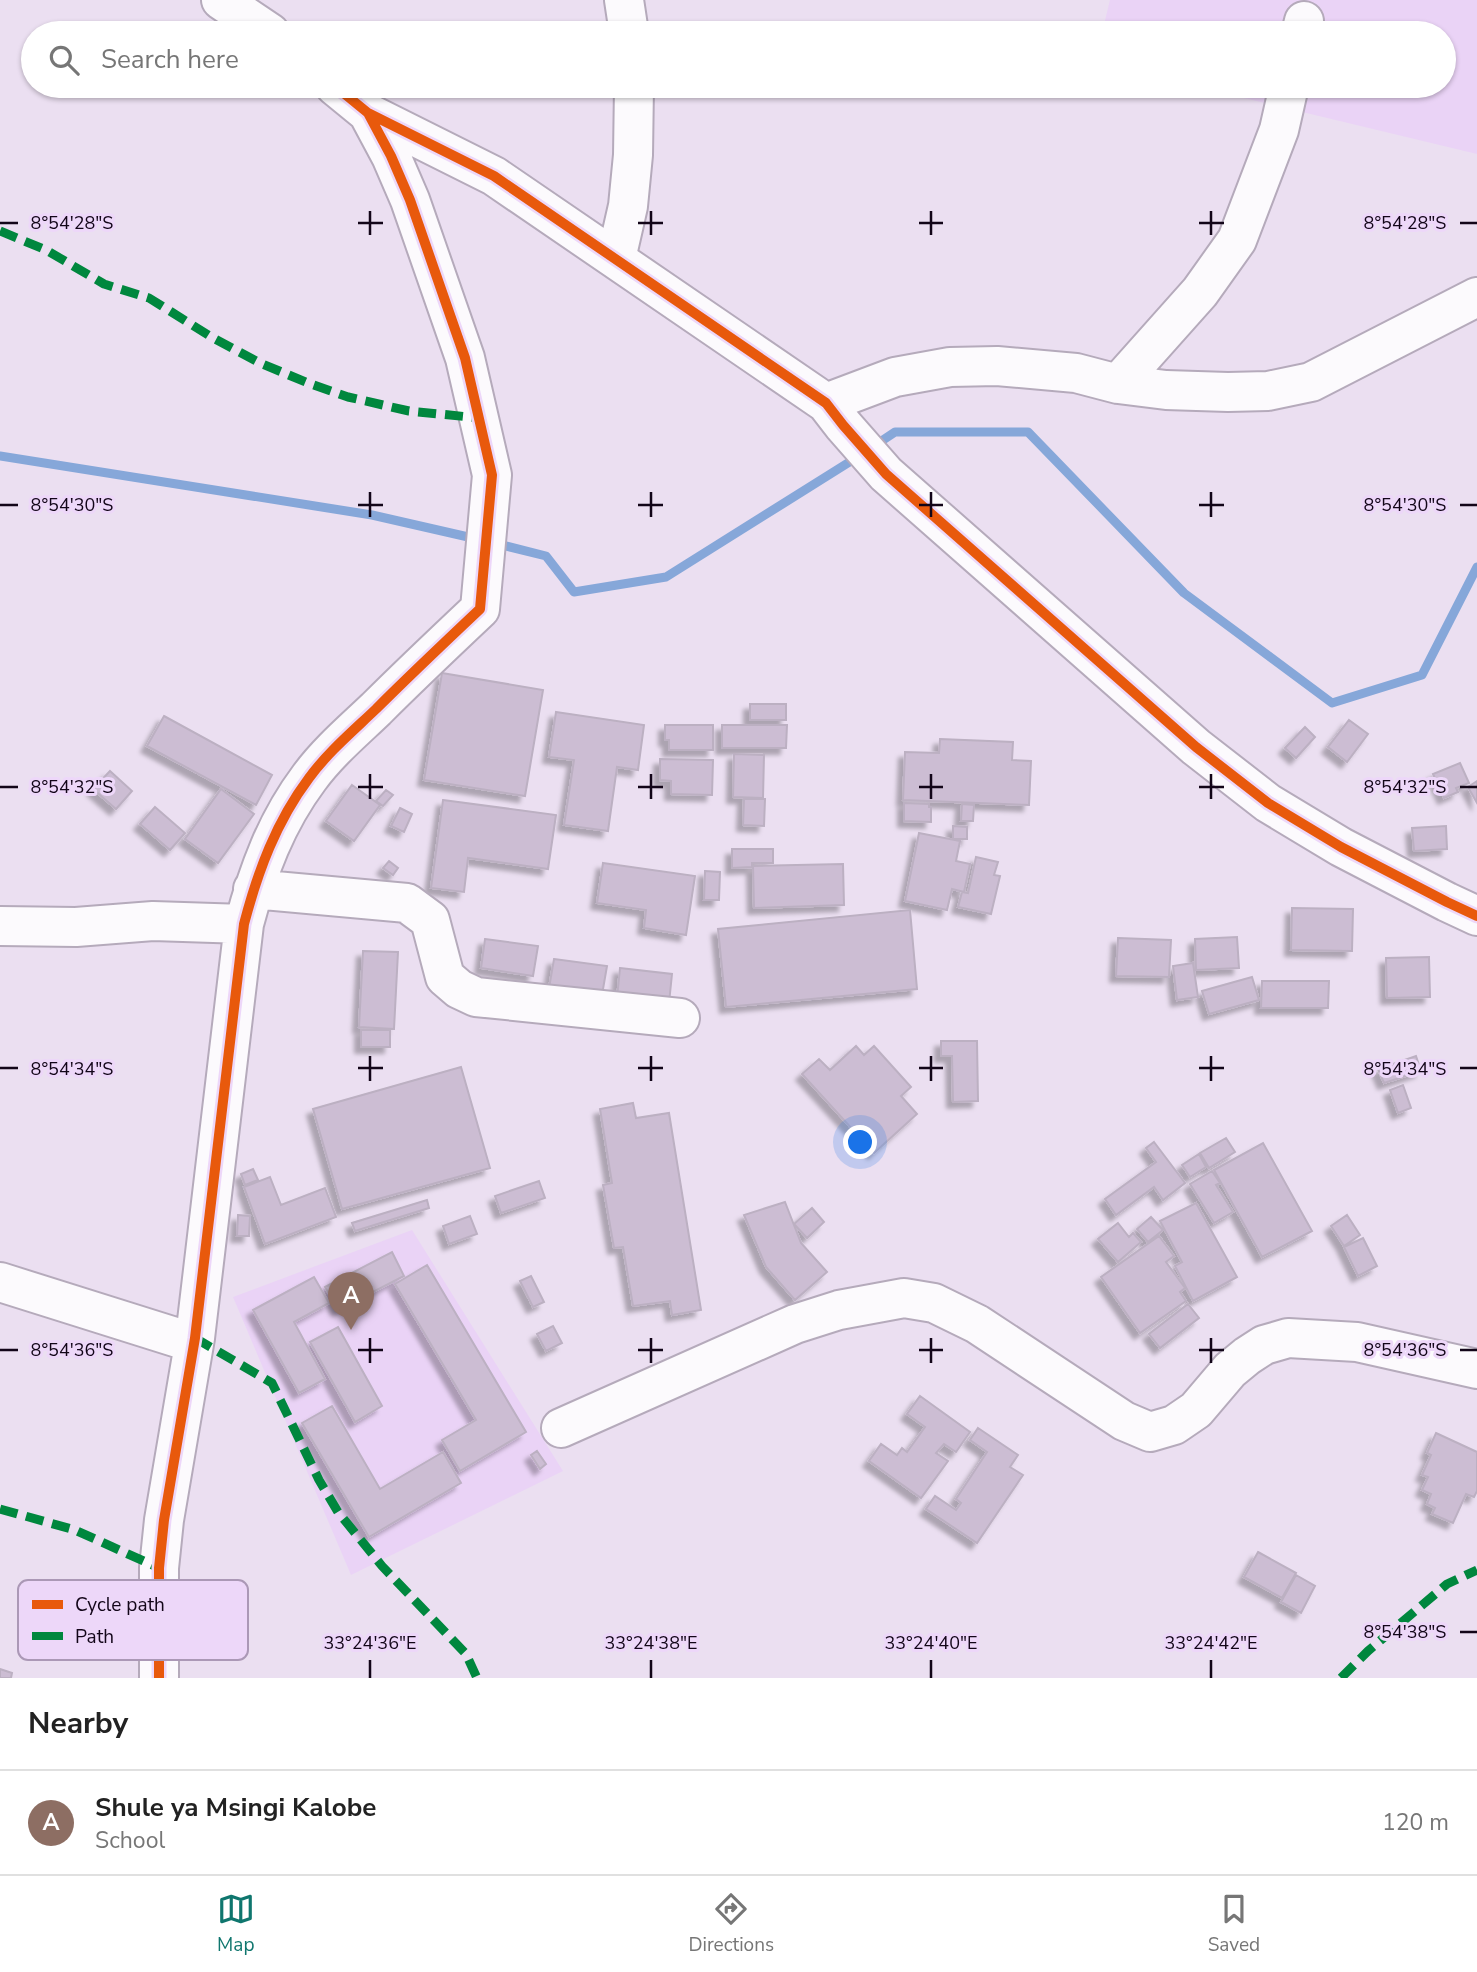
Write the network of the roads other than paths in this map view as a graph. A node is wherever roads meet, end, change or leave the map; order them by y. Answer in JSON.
{"nodes":[{"id":1,"x":221,"y":0,"type":"edge"},
{"id":2,"x":624,"y":0,"type":"edge"},
{"id":3,"x":252,"y":21,"type":"edge"},
{"id":4,"x":627,"y":21,"type":"edge"},
{"id":5,"x":350,"y":98,"type":"edge"},
{"id":6,"x":634,"y":98,"type":"edge"},
{"id":7,"x":1286,"y":98,"type":"edge"},
{"id":8,"x":368,"y":113,"type":"junction"},
{"id":9,"x":616,"y":259,"type":"junction"},
{"id":10,"x":1477,"y":297,"type":"edge"},
{"id":11,"x":1118,"y":384,"type":"junction"},
{"id":12,"x":835,"y":414,"type":"junction"},
{"id":13,"x":249,"y":906,"type":"junction"},
{"id":14,"x":1477,"y":916,"type":"edge"},
{"id":15,"x":0,"y":926,"type":"edge"},
{"id":16,"x":680,"y":1018,"type":"dead end"},
{"id":17,"x":0,"y":1282,"type":"edge"},
{"id":18,"x":194,"y":1343,"type":"junction"},
{"id":19,"x":1477,"y":1369,"type":"edge"},
{"id":20,"x":561,"y":1428,"type":"dead end"},
{"id":21,"x":159,"y":1580,"type":"edge"},
{"id":22,"x":159,"y":1660,"type":"edge"},
{"id":23,"x":159,"y":1678,"type":"edge"}],
"edges":[{"from":1,"to":3,"type":"street"},
{"from":2,"to":4,"type":"street"},
{"from":5,"to":8,"type":"street"},
{"from":6,"to":9,"type":"street"},
{"from":7,"to":11,"type":"street"},
{"from":8,"to":9,"type":"street"},
{"from":8,"to":13,"type":"street"},
{"from":9,"to":12,"type":"street"},
{"from":10,"to":11,"type":"street"},
{"from":11,"to":12,"type":"street"},
{"from":12,"to":14,"type":"street"},
{"from":13,"to":15,"type":"street"},
{"from":13,"to":16,"type":"street"},
{"from":13,"to":18,"type":"street"},
{"from":17,"to":18,"type":"street"},
{"from":18,"to":21,"type":"street"},
{"from":19,"to":20,"type":"street"},
{"from":22,"to":23,"type":"street"}]}
